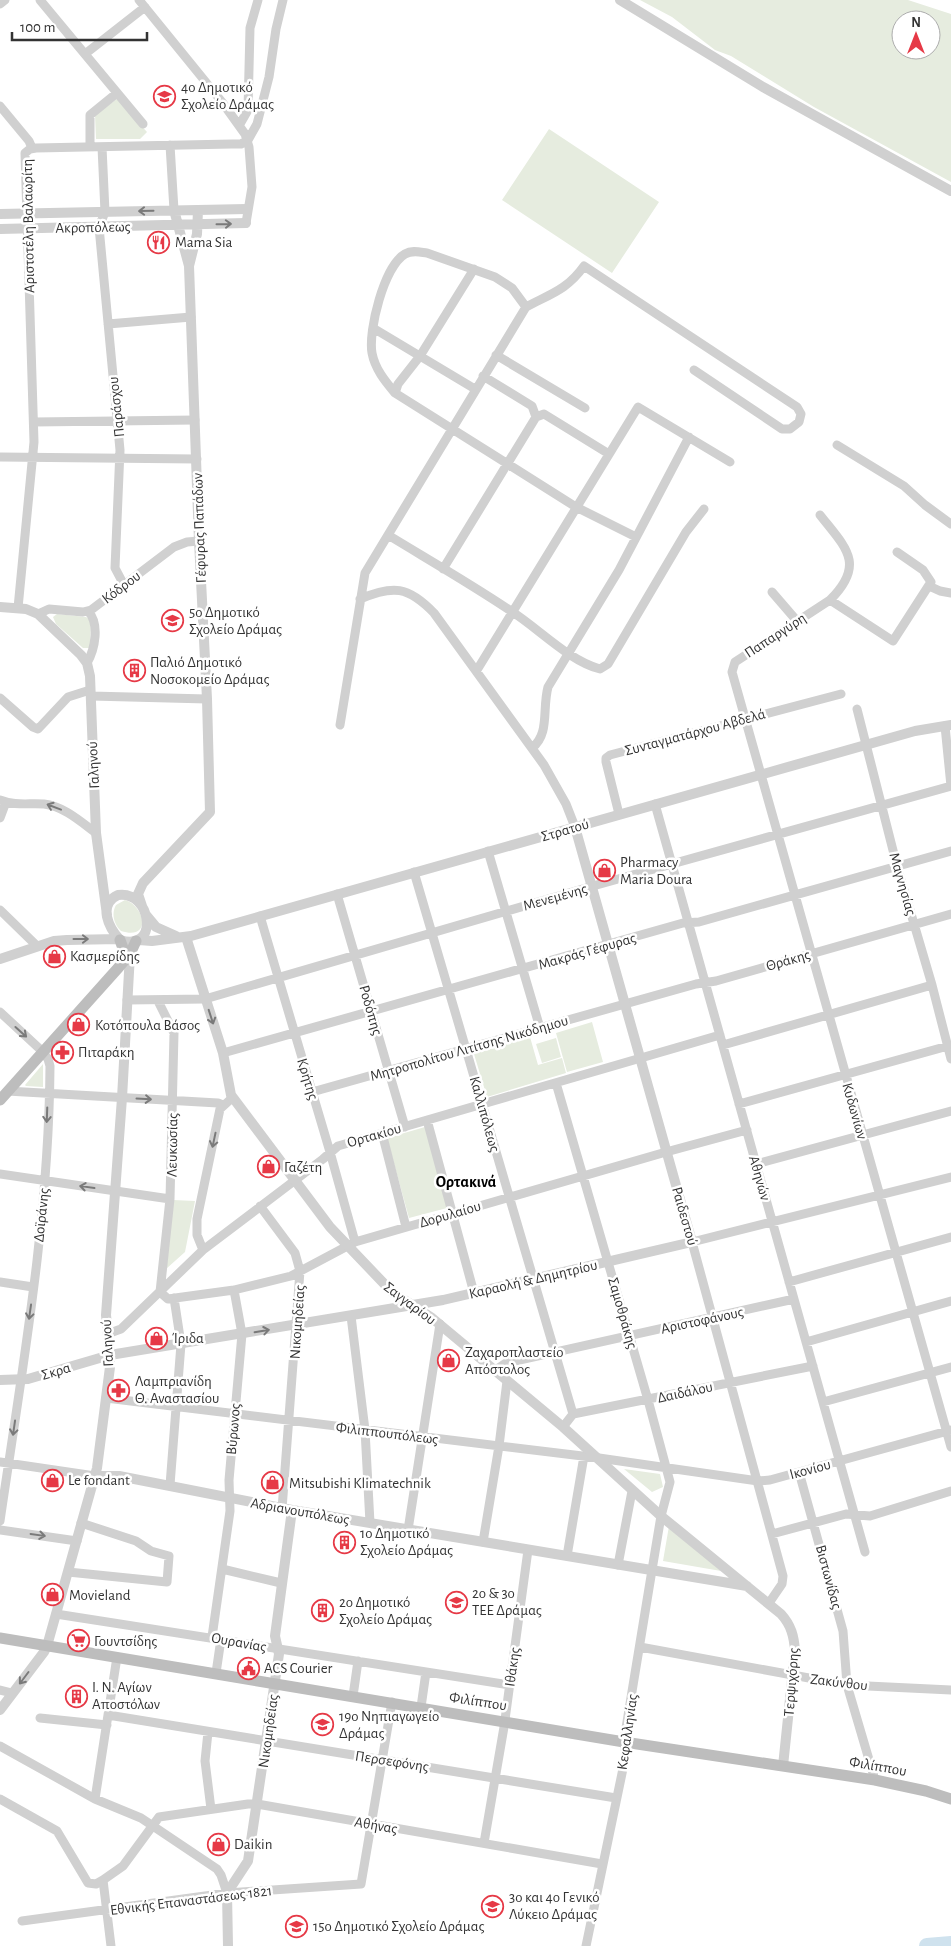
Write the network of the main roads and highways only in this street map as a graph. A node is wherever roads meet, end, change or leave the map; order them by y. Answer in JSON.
{"nodes":[{"id":1,"x":119,"y":939,"type":"road end"},
{"id":2,"x":138,"y":941,"type":"road end"},
{"id":3,"x":119,"y":967,"type":"junction"},
{"id":4,"x":4,"y":1095,"type":"edge"},
{"id":5,"x":0,"y":1638,"type":"edge"},
{"id":6,"x":951,"y":1799,"type":"edge"}],
"edges":[{"from":1,"to":3,"type":"main road"},
{"from":2,"to":3,"type":"main road"},
{"from":3,"to":4,"type":"main road"},
{"from":5,"to":6,"type":"main road","name":"Φιλίππου"}]}
